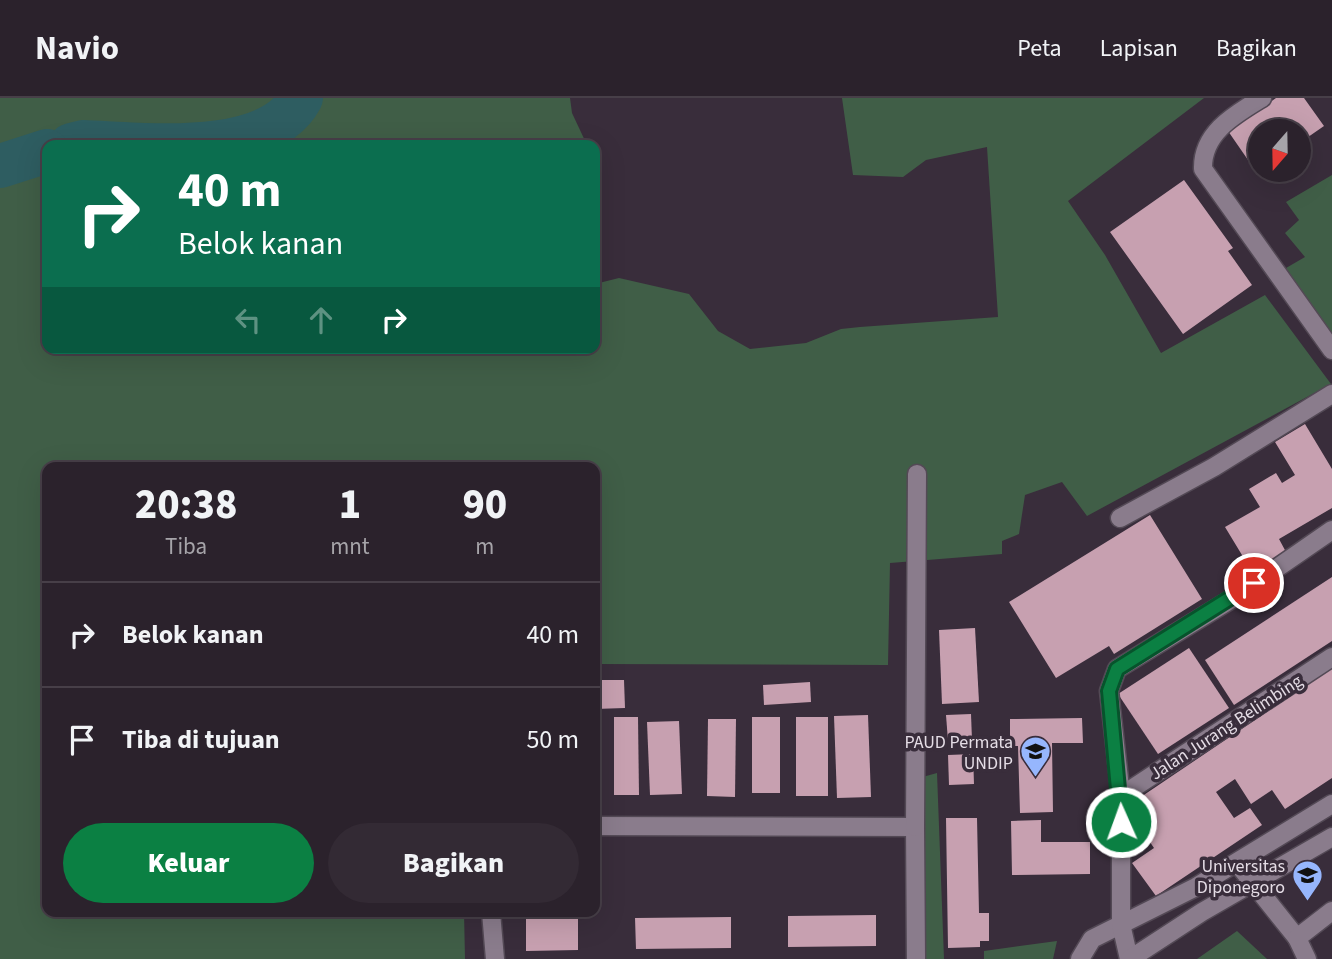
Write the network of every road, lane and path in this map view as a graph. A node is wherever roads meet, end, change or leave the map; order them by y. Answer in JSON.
{"nodes":[{"id":1,"x":1262,"y":98,"type":"edge"},
{"id":2,"x":1332,"y":351,"type":"edge"},
{"id":3,"x":1332,"y":394,"type":"edge"},
{"id":4,"x":917,"y":474,"type":"dead end"},
{"id":5,"x":1120,"y":518,"type":"dead end"},
{"id":6,"x":1332,"y":530,"type":"edge"},
{"id":7,"x":1332,"y":657,"type":"edge"},
{"id":8,"x":1121,"y":796,"type":"junction"},
{"id":9,"x":1332,"y":804,"type":"edge"},
{"id":10,"x":600,"y":826,"type":"edge"},
{"id":11,"x":915,"y":827,"type":"junction"},
{"id":12,"x":1332,"y":837,"type":"edge"},
{"id":13,"x":1237,"y":863,"type":"junction"},
{"id":14,"x":1253,"y":885,"type":"junction"},
{"id":15,"x":1332,"y":911,"type":"edge"},
{"id":16,"x":491,"y":917,"type":"edge"},
{"id":17,"x":1121,"y":924,"type":"junction"},
{"id":18,"x":1297,"y":938,"type":"junction"},
{"id":19,"x":495,"y":959,"type":"edge"},
{"id":20,"x":916,"y":959,"type":"edge"},
{"id":21,"x":1080,"y":959,"type":"edge"},
{"id":22,"x":1130,"y":959,"type":"edge"},
{"id":23,"x":1307,"y":959,"type":"edge"}],
"edges":[{"from":1,"to":2,"type":"street"},
{"from":3,"to":5,"type":"street"},
{"from":4,"to":11,"type":"street"},
{"from":6,"to":8,"type":"street"},
{"from":7,"to":8,"type":"street","name":"Jalan Jurang Belimbing"},
{"from":8,"to":17,"type":"street"},
{"from":9,"to":13,"type":"street"},
{"from":10,"to":11,"type":"street"},
{"from":11,"to":20,"type":"street"},
{"from":12,"to":14,"type":"street"},
{"from":13,"to":14,"type":"street"},
{"from":13,"to":17,"type":"street"},
{"from":14,"to":18,"type":"street"},
{"from":14,"to":22,"type":"street"},
{"from":15,"to":18,"type":"street"},
{"from":16,"to":19,"type":"street"},
{"from":17,"to":21,"type":"street"},
{"from":17,"to":22,"type":"street"},
{"from":18,"to":23,"type":"street"}]}
